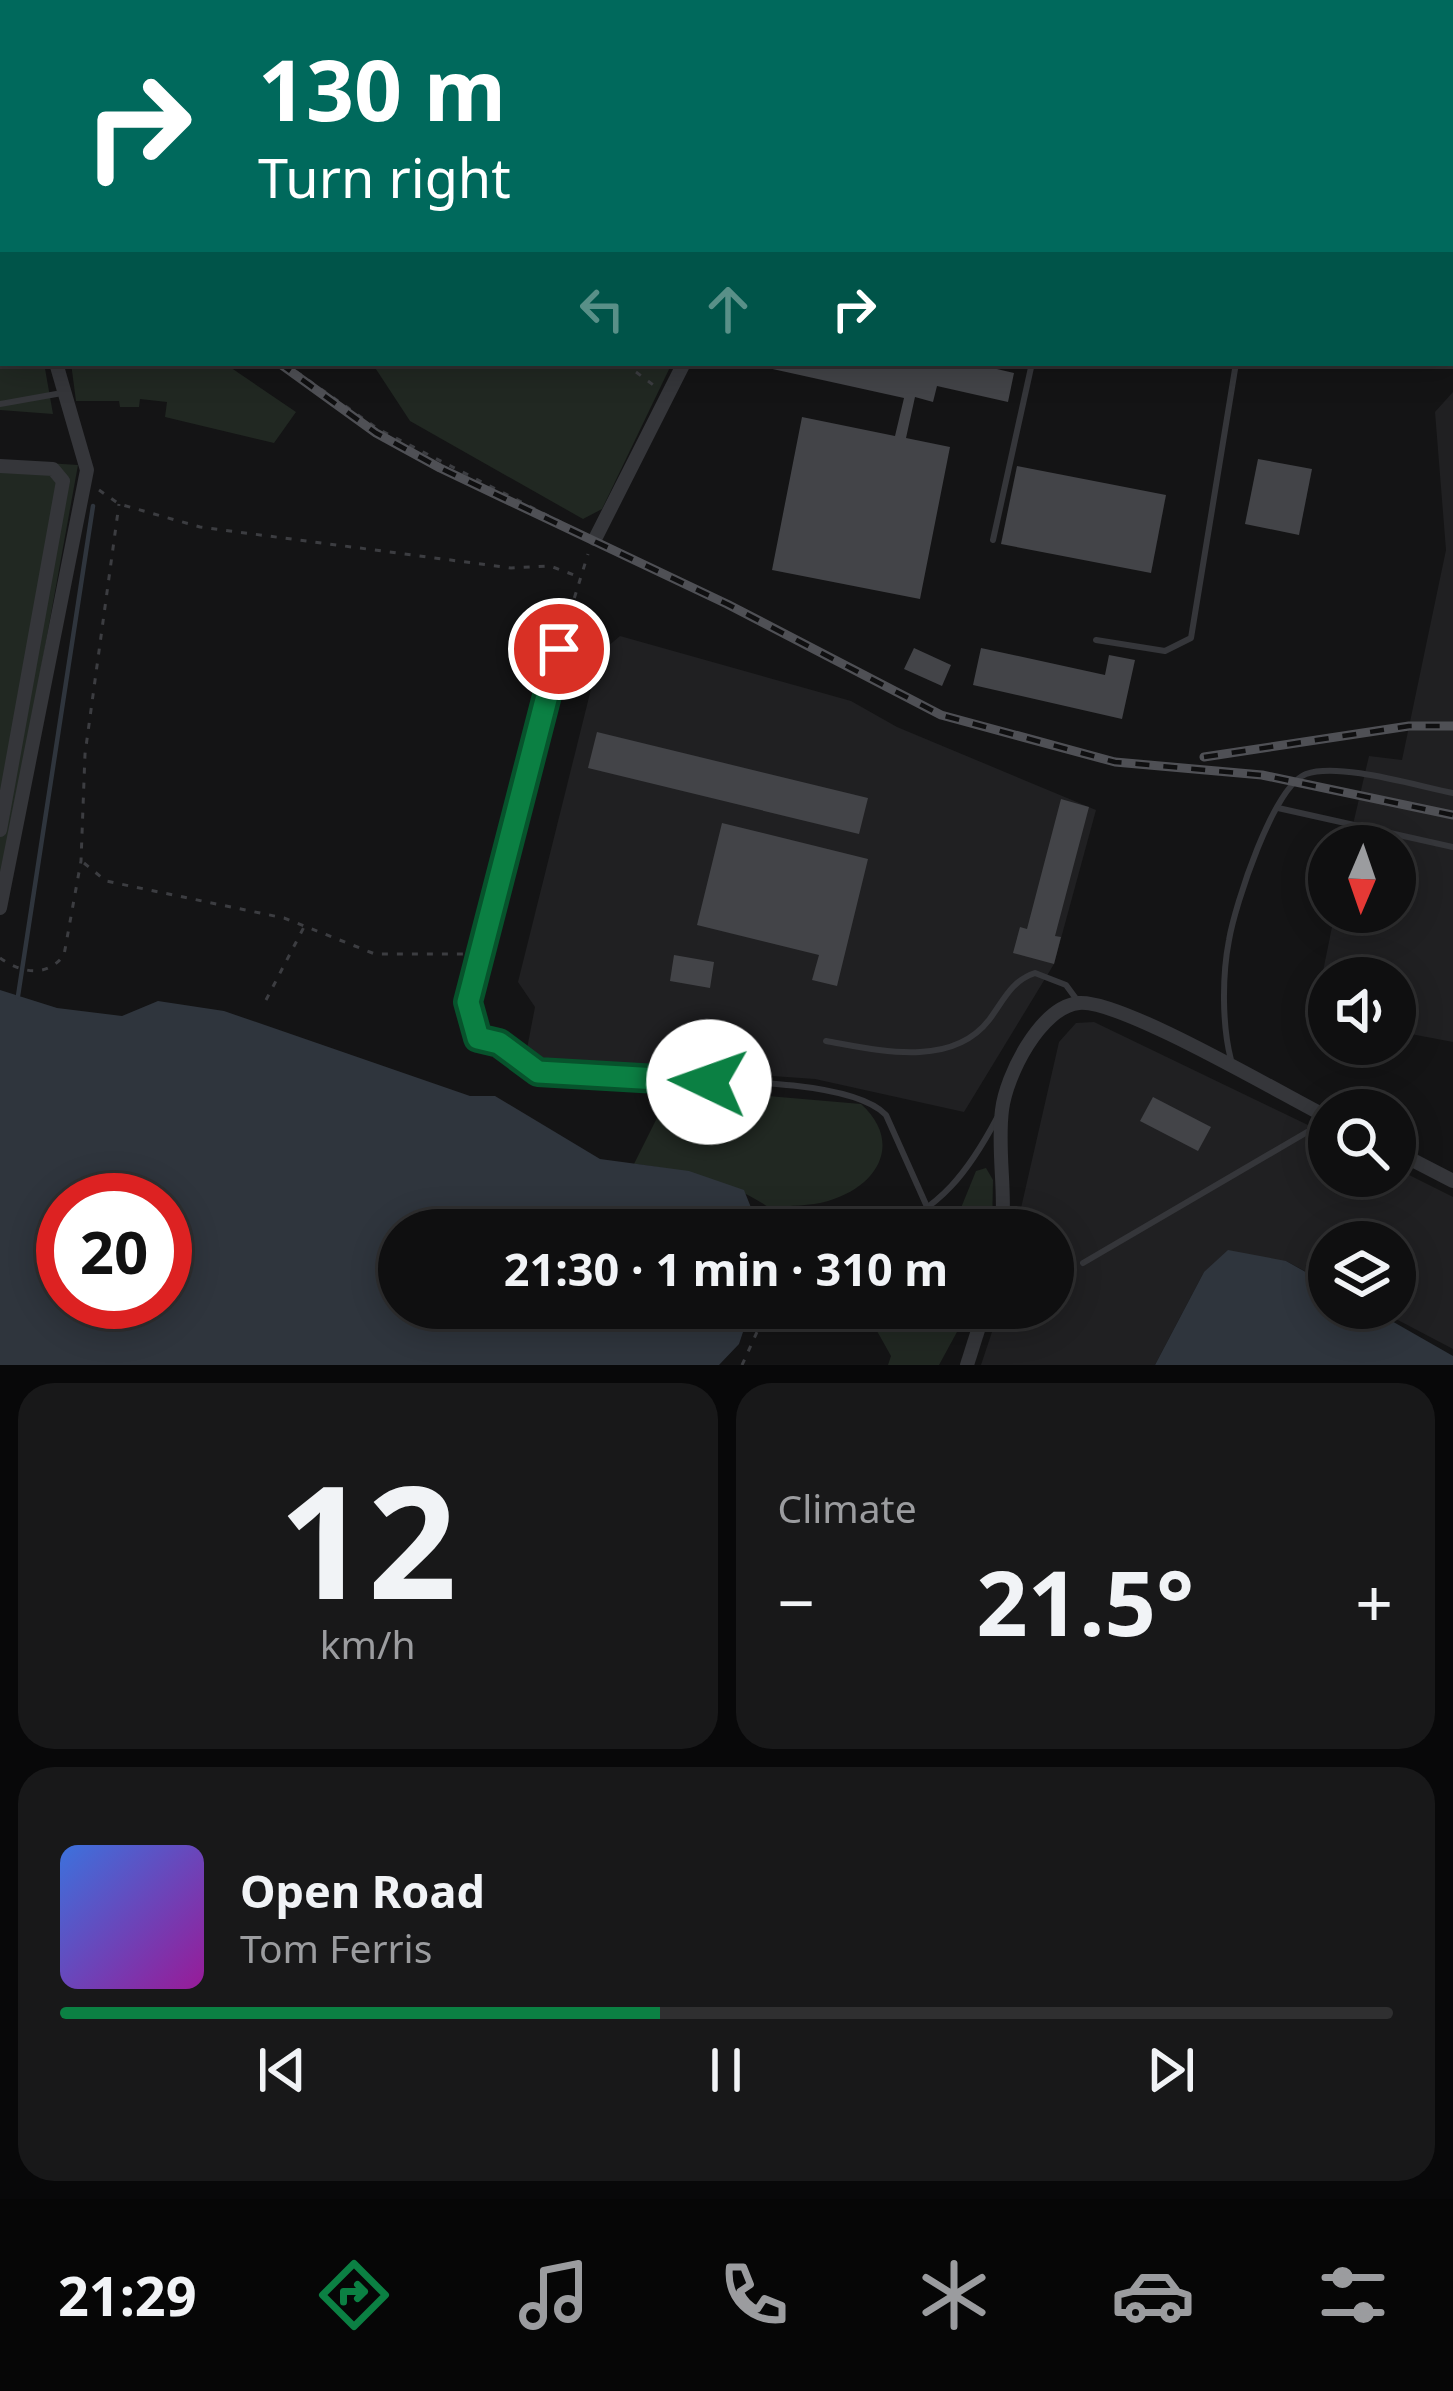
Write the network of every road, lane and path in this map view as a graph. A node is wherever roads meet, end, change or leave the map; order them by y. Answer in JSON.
{"nodes":[{"id":1,"x":57,"y":366,"type":"edge"},
{"id":2,"x":288,"y":366,"type":"edge"},
{"id":3,"x":627,"y":366,"type":"edge"},
{"id":4,"x":681,"y":366,"type":"edge"},
{"id":5,"x":1031,"y":366,"type":"edge"},
{"id":6,"x":1236,"y":366,"type":"edge"},
{"id":7,"x":66,"y":392,"type":"junction"},
{"id":8,"x":668,"y":392,"type":"junction"},
{"id":9,"x":0,"y":404,"type":"edge"},
{"id":10,"x":0,"y":466,"type":"edge"},
{"id":11,"x":86,"y":479,"type":"junction"},
{"id":12,"x":119,"y":504,"type":"junction"},
{"id":13,"x":595,"y":539,"type":"joint"},
{"id":14,"x":993,"y":540,"type":"dead end"},
{"id":15,"x":588,"y":555,"type":"dead end"},
{"id":16,"x":577,"y":576,"type":"junction"},
{"id":17,"x":1096,"y":640,"type":"dead end"},
{"id":18,"x":559,"y":649,"type":"joint"},
{"id":19,"x":1453,"y":793,"type":"edge"},
{"id":20,"x":1278,"y":808,"type":"junction"},
{"id":21,"x":0,"y":830,"type":"edge"},
{"id":22,"x":1453,"y":847,"type":"edge"},
{"id":23,"x":81,"y":861,"type":"junction"},
{"id":24,"x":0,"y":908,"type":"edge"},
{"id":25,"x":304,"y":926,"type":"junction"},
{"id":26,"x":484,"y":954,"type":"junction"},
{"id":27,"x":0,"y":958,"type":"edge"},
{"id":28,"x":266,"y":1000,"type":"dead end"},
{"id":29,"x":1080,"y":1003,"type":"junction"},
{"id":30,"x":826,"y":1041,"type":"dead end"},
{"id":31,"x":1233,"y":1070,"type":"junction"},
{"id":32,"x":1002,"y":1108,"type":"junction"},
{"id":33,"x":1308,"y":1108,"type":"edge"},
{"id":34,"x":1308,"y":1131,"type":"edge"},
{"id":35,"x":1416,"y":1162,"type":"edge"},
{"id":36,"x":1453,"y":1180,"type":"edge"},
{"id":37,"x":928,"y":1209,"type":"joint"},
{"id":38,"x":1001,"y":1209,"type":"edge"},
{"id":39,"x":1083,"y":1263,"type":"dead end"},
{"id":40,"x":758,"y":1329,"type":"edge"},
{"id":41,"x":978,"y":1329,"type":"edge"},
{"id":42,"x":742,"y":1365,"type":"edge"},
{"id":43,"x":967,"y":1365,"type":"edge"}],
"edges":[{"from":1,"to":7,"type":"street"},
{"from":2,"to":13,"type":"path"},
{"from":3,"to":8,"type":"path"},
{"from":4,"to":8,"type":"street"},
{"from":5,"to":14,"type":"lane"},
{"from":6,"to":17,"type":"lane"},
{"from":7,"to":9,"type":"lane"},
{"from":7,"to":11,"type":"street"},
{"from":8,"to":13,"type":"street"},
{"from":10,"to":21,"type":"street"},
{"from":11,"to":12,"type":"path"},
{"from":11,"to":24,"type":"street"},
{"from":12,"to":16,"type":"path"},
{"from":12,"to":23,"type":"path"},
{"from":15,"to":16,"type":"path"},
{"from":16,"to":18,"type":"path"},
{"from":18,"to":26,"type":"lane"},
{"from":19,"to":20,"type":"lane"},
{"from":20,"to":22,"type":"lane"},
{"from":20,"to":31,"type":"lane"},
{"from":23,"to":25,"type":"path"},
{"from":23,"to":27,"type":"path"},
{"from":25,"to":26,"type":"path"},
{"from":25,"to":28,"type":"path"},
{"from":26,"to":37,"type":"lane"},
{"from":29,"to":30,"type":"lane"},
{"from":29,"to":31,"type":"street"},
{"from":29,"to":32,"type":"street"},
{"from":31,"to":33,"type":"street"},
{"from":32,"to":37,"type":"lane"},
{"from":32,"to":38,"type":"street"},
{"from":34,"to":39,"type":"lane"},
{"from":35,"to":36,"type":"street"},
{"from":40,"to":42,"type":"path"},
{"from":41,"to":43,"type":"street"}]}
